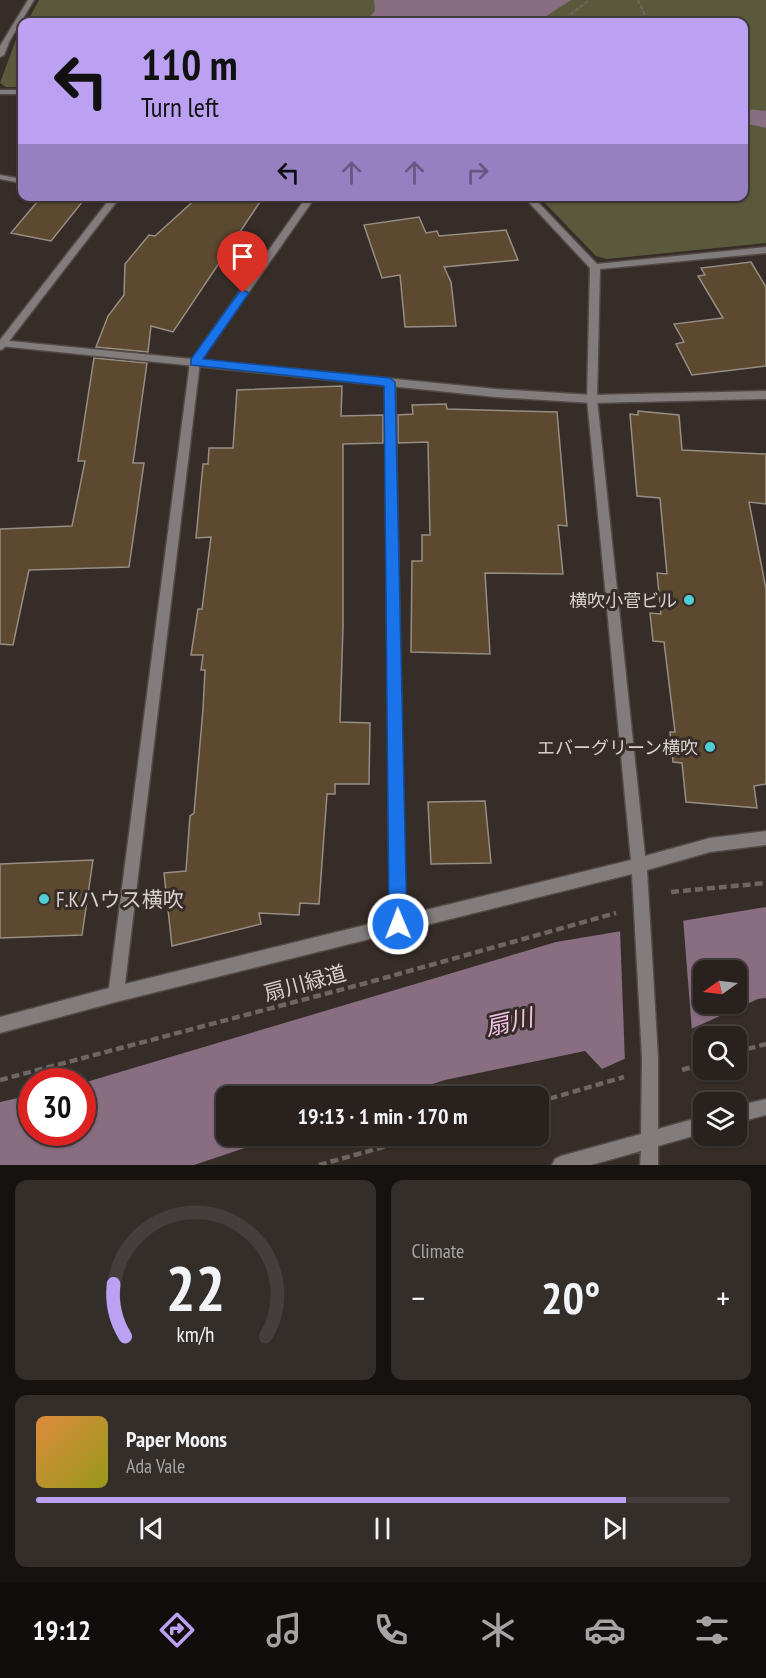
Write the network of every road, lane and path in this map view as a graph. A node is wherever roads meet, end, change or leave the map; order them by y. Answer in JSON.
{"nodes":[{"id":1,"x":31,"y":0,"type":"edge"},
{"id":2,"x":589,"y":0,"type":"edge"},
{"id":3,"x":638,"y":0,"type":"edge"},
{"id":4,"x":21,"y":18,"type":"edge"},
{"id":5,"x":566,"y":18,"type":"edge"},
{"id":6,"x":646,"y":18,"type":"edge"},
{"id":7,"x":18,"y":22,"type":"edge"},
{"id":8,"x":0,"y":55,"type":"edge"},
{"id":9,"x":0,"y":92,"type":"edge"},
{"id":10,"x":18,"y":92,"type":"edge"},
{"id":11,"x":0,"y":177,"type":"edge"},
{"id":12,"x":18,"y":180,"type":"edge"},
{"id":13,"x":114,"y":201,"type":"edge"},
{"id":14,"x":308,"y":201,"type":"edge"},
{"id":15,"x":532,"y":201,"type":"edge"},
{"id":16,"x":766,"y":250,"type":"edge"},
{"id":17,"x":595,"y":267,"type":"junction"},
{"id":18,"x":0,"y":345,"type":"edge"},
{"id":19,"x":195,"y":362,"type":"junction"},
{"id":20,"x":390,"y":382,"type":"junction"},
{"id":21,"x":766,"y":395,"type":"edge"},
{"id":22,"x":592,"y":399,"type":"junction"},
{"id":23,"x":766,"y":838,"type":"edge"},
{"id":24,"x":639,"y":865,"type":"junction"},
{"id":25,"x":766,"y":883,"type":"edge"},
{"id":26,"x":671,"y":892,"type":"dead end"},
{"id":27,"x":617,"y":913,"type":"dead end"},
{"id":28,"x":398,"y":924,"type":"junction"},
{"id":29,"x":116,"y":994,"type":"junction"},
{"id":30,"x":0,"y":1025,"type":"edge"},
{"id":31,"x":766,"y":1044,"type":"edge"},
{"id":32,"x":747,"y":1049,"type":"edge"},
{"id":33,"x":693,"y":1066,"type":"edge"},
{"id":34,"x":682,"y":1070,"type":"dead end"},
{"id":35,"x":626,"y":1077,"type":"dead end"},
{"id":36,"x":0,"y":1080,"type":"edge"},
{"id":37,"x":549,"y":1099,"type":"edge"},
{"id":38,"x":766,"y":1107,"type":"edge"},
{"id":39,"x":747,"y":1112,"type":"edge"},
{"id":40,"x":693,"y":1127,"type":"edge"},
{"id":41,"x":648,"y":1140,"type":"junction"},
{"id":42,"x":386,"y":1146,"type":"edge"},
{"id":43,"x":319,"y":1165,"type":"edge"},
{"id":44,"x":561,"y":1165,"type":"edge"},
{"id":45,"x":649,"y":1165,"type":"edge"}],
"edges":[{"from":1,"to":4,"type":"street"},
{"from":2,"to":5,"type":"path"},
{"from":3,"to":6,"type":"path"},
{"from":7,"to":8,"type":"street"},
{"from":9,"to":10,"type":"street"},
{"from":11,"to":12,"type":"street"},
{"from":13,"to":18,"type":"street"},
{"from":14,"to":19,"type":"street"},
{"from":15,"to":17,"type":"street"},
{"from":16,"to":17,"type":"street"},
{"from":17,"to":22,"type":"street"},
{"from":18,"to":19,"type":"street"},
{"from":19,"to":20,"type":"street"},
{"from":19,"to":29,"type":"street"},
{"from":20,"to":22,"type":"street"},
{"from":20,"to":28,"type":"street"},
{"from":21,"to":22,"type":"street"},
{"from":22,"to":24,"type":"street"},
{"from":23,"to":24,"type":"street"},
{"from":24,"to":28,"type":"street"},
{"from":24,"to":41,"type":"street"},
{"from":25,"to":26,"type":"path"},
{"from":27,"to":36,"type":"path","name":"扇川緑道"},
{"from":28,"to":29,"type":"street"},
{"from":29,"to":30,"type":"street"},
{"from":31,"to":32,"type":"path"},
{"from":33,"to":34,"type":"path"},
{"from":35,"to":37,"type":"path"},
{"from":38,"to":39,"type":"street"},
{"from":40,"to":41,"type":"street"},
{"from":41,"to":44,"type":"street"},
{"from":41,"to":45,"type":"street"},
{"from":42,"to":43,"type":"path"}]}
